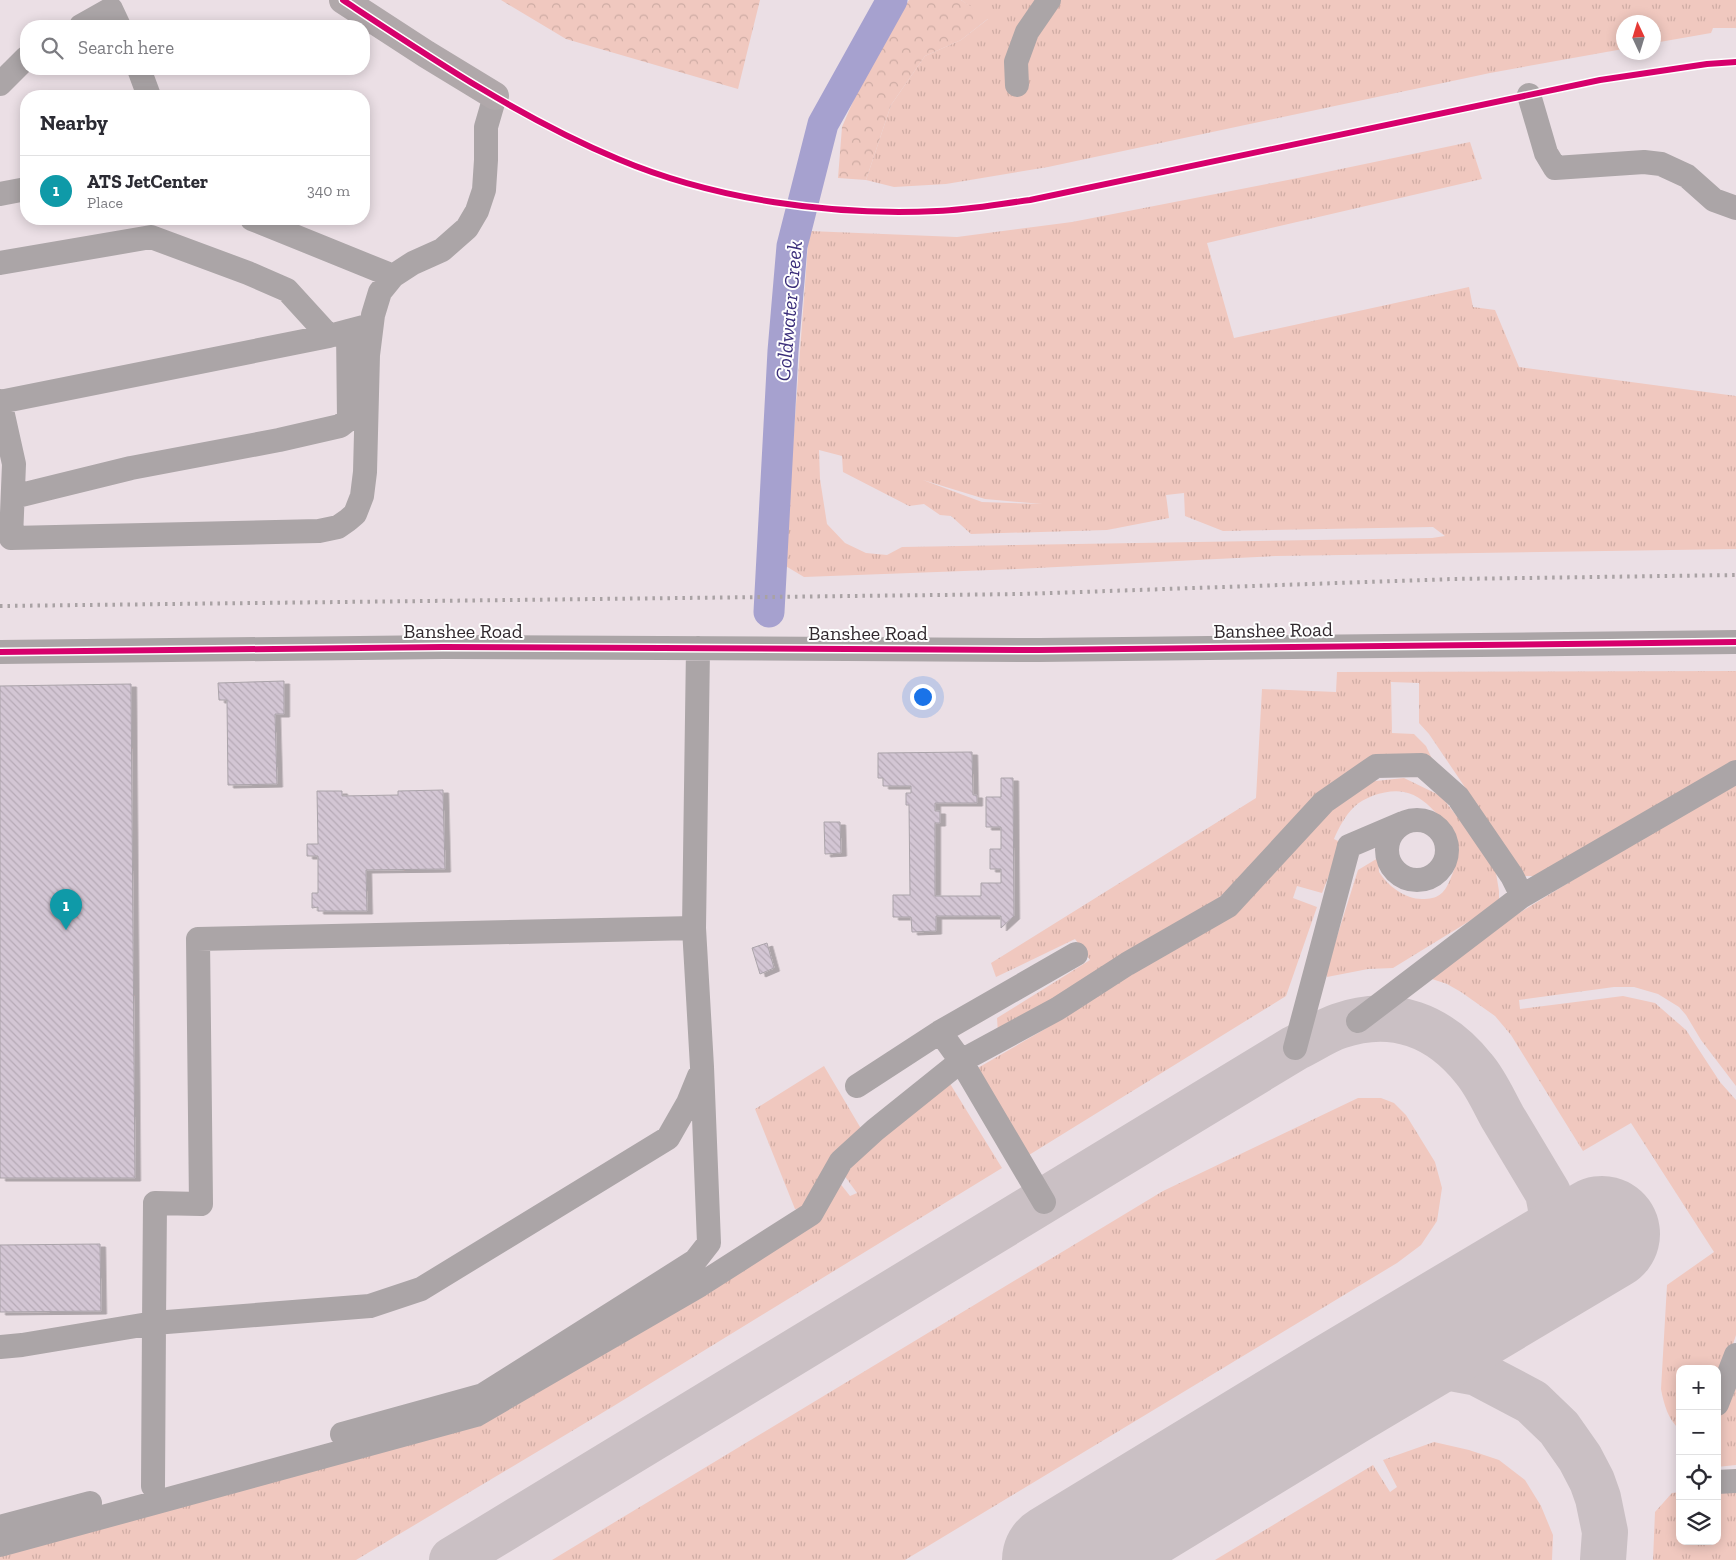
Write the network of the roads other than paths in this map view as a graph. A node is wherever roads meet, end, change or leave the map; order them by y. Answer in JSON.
{"nodes":[{"id":1,"x":343,"y":0,"type":"edge"},
{"id":2,"x":1049,"y":0,"type":"edge"},
{"id":3,"x":115,"y":9,"type":"edge"},
{"id":4,"x":94,"y":20,"type":"edge"},
{"id":5,"x":20,"y":64,"type":"edge"},
{"id":6,"x":141,"y":75,"type":"edge"},
{"id":7,"x":0,"y":84,"type":"edge"},
{"id":8,"x":1017,"y":85,"type":"dead end"},
{"id":9,"x":146,"y":90,"type":"edge"},
{"id":10,"x":1530,"y":95,"type":"dead end"},
{"id":11,"x":495,"y":96,"type":"joint"},
{"id":12,"x":20,"y":190,"type":"edge"},
{"id":13,"x":0,"y":194,"type":"edge"},
{"id":14,"x":1736,"y":208,"type":"edge"},
{"id":15,"x":267,"y":225,"type":"edge"},
{"id":16,"x":0,"y":263,"type":"edge"},
{"id":17,"x":393,"y":276,"type":"junction"},
{"id":18,"x":372,"y":324,"type":"junction"},
{"id":19,"x":338,"y":334,"type":"junction"},
{"id":20,"x":0,"y":401,"type":"edge"},
{"id":21,"x":13,"y":497,"type":"junction"},
{"id":22,"x":6,"y":541,"type":"edge"},
{"id":23,"x":1736,"y":642,"type":"edge"},
{"id":24,"x":698,"y":648,"type":"junction"},
{"id":25,"x":0,"y":652,"type":"edge"},
{"id":26,"x":1736,"y":772,"type":"edge"},
{"id":27,"x":1402,"y":823,"type":"dead end"},
{"id":28,"x":1522,"y":896,"type":"junction"},
{"id":29,"x":694,"y":928,"type":"junction"},
{"id":30,"x":1076,"y":954,"type":"dead end"},
{"id":31,"x":1358,"y":1021,"type":"dead end"},
{"id":32,"x":940,"y":1032,"type":"junction"},
{"id":33,"x":1296,"y":1048,"type":"dead end"},
{"id":34,"x":961,"y":1061,"type":"junction"},
{"id":35,"x":702,"y":1067,"type":"junction"},
{"id":36,"x":858,"y":1086,"type":"dead end"},
{"id":37,"x":1044,"y":1202,"type":"dead end"},
{"id":38,"x":154,"y":1323,"type":"junction"},
{"id":39,"x":0,"y":1347,"type":"edge"},
{"id":40,"x":1736,"y":1355,"type":"edge"},
{"id":41,"x":1721,"y":1394,"type":"edge"},
{"id":42,"x":1736,"y":1481,"type":"edge"},
{"id":43,"x":1721,"y":1482,"type":"edge"},
{"id":44,"x":153,"y":1486,"type":"junction"},
{"id":45,"x":0,"y":1527,"type":"edge"},
{"id":46,"x":0,"y":1544,"type":"edge"}],
"edges":[{"from":1,"to":11,"type":"main road"},
{"from":2,"to":8,"type":"street"},
{"from":3,"to":4,"type":"street"},
{"from":5,"to":7,"type":"street"},
{"from":6,"to":9,"type":"street"},
{"from":10,"to":14,"type":"street"},
{"from":11,"to":17,"type":"street"},
{"from":12,"to":13,"type":"street"},
{"from":15,"to":17,"type":"street"},
{"from":16,"to":19,"type":"street"},
{"from":17,"to":18,"type":"street"},
{"from":18,"to":19,"type":"street"},
{"from":18,"to":22,"type":"street"},
{"from":19,"to":20,"type":"street"},
{"from":19,"to":21,"type":"street"},
{"from":20,"to":21,"type":"street"},
{"from":21,"to":22,"type":"street"},
{"from":23,"to":24,"type":"street","name":"Banshee Road"},
{"from":24,"to":25,"type":"street","name":"Banshee Road"},
{"from":24,"to":29,"type":"street"},
{"from":26,"to":28,"type":"street"},
{"from":27,"to":33,"type":"street"},
{"from":28,"to":31,"type":"street"},
{"from":28,"to":34,"type":"street"},
{"from":29,"to":35,"type":"street"},
{"from":29,"to":38,"type":"street"},
{"from":30,"to":32,"type":"street"},
{"from":32,"to":34,"type":"street"},
{"from":32,"to":36,"type":"street"},
{"from":34,"to":37,"type":"street"},
{"from":34,"to":46,"type":"street"},
{"from":35,"to":38,"type":"street"},
{"from":35,"to":44,"type":"street"},
{"from":38,"to":39,"type":"street"},
{"from":38,"to":44,"type":"street"},
{"from":40,"to":41,"type":"street"},
{"from":42,"to":43,"type":"street"},
{"from":44,"to":45,"type":"street"}]}
